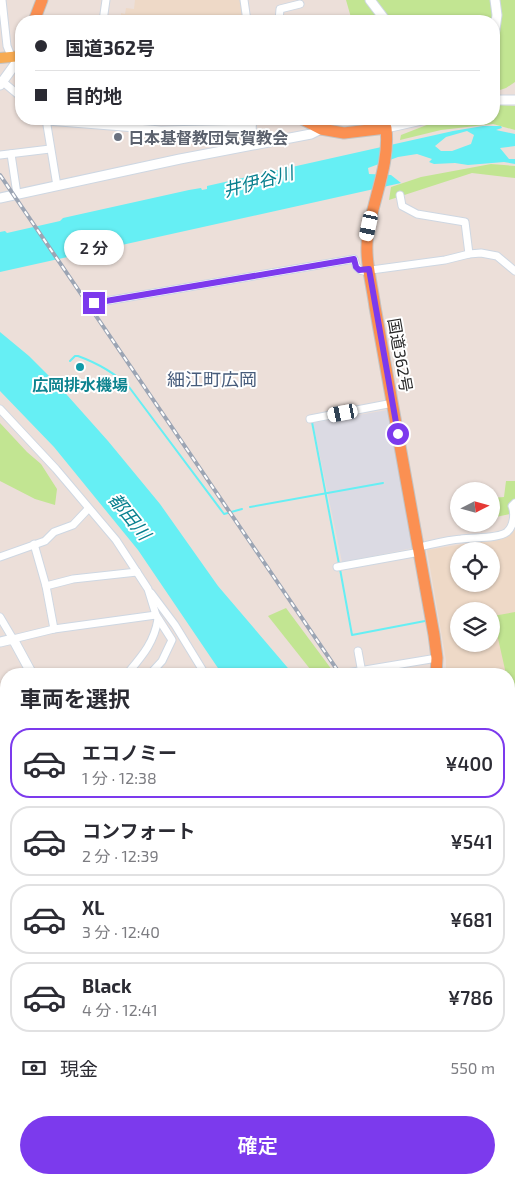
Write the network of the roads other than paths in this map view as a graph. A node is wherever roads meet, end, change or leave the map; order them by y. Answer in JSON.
{"nodes":[{"id":1,"x":2,"y":0,"type":"edge"},
{"id":2,"x":42,"y":0,"type":"edge"},
{"id":3,"x":106,"y":0,"type":"edge"},
{"id":4,"x":244,"y":0,"type":"edge"},
{"id":5,"x":370,"y":0,"type":"edge"},
{"id":6,"x":495,"y":0,"type":"edge"},
{"id":7,"x":300,"y":4,"type":"dead end"},
{"id":8,"x":36,"y":15,"type":"edge"},
{"id":9,"x":104,"y":15,"type":"edge"},
{"id":10,"x":246,"y":15,"type":"edge"},
{"id":11,"x":279,"y":15,"type":"edge"},
{"id":12,"x":381,"y":15,"type":"edge"},
{"id":13,"x":497,"y":15,"type":"edge"},
{"id":14,"x":15,"y":53,"type":"edge"},
{"id":15,"x":15,"y":56,"type":"edge"},
{"id":16,"x":0,"y":58,"type":"edge"},
{"id":17,"x":15,"y":61,"type":"edge"},
{"id":18,"x":2,"y":84,"type":"edge"},
{"id":19,"x":15,"y":93,"type":"edge"},
{"id":20,"x":500,"y":100,"type":"edge"},
{"id":21,"x":515,"y":100,"type":"edge"},
{"id":22,"x":48,"y":125,"type":"edge"},
{"id":23,"x":104,"y":125,"type":"edge"},
{"id":24,"x":252,"y":125,"type":"edge"},
{"id":25,"x":313,"y":125,"type":"edge"},
{"id":26,"x":408,"y":125,"type":"edge"},
{"id":27,"x":252,"y":128,"type":"junction"},
{"id":28,"x":321,"y":129,"type":"junction"},
{"id":29,"x":386,"y":132,"type":"junction"},
{"id":30,"x":255,"y":144,"type":"junction"},
{"id":31,"x":50,"y":149,"type":"junction"},
{"id":32,"x":11,"y":154,"type":"junction"},
{"id":33,"x":0,"y":156,"type":"edge"},
{"id":34,"x":57,"y":186,"type":"junction"},
{"id":35,"x":17,"y":194,"type":"junction"},
{"id":36,"x":400,"y":196,"type":"dead end"},
{"id":37,"x":0,"y":198,"type":"edge"},
{"id":38,"x":470,"y":254,"type":"junction"},
{"id":39,"x":369,"y":269,"type":"junction"},
{"id":40,"x":515,"y":271,"type":"edge"},
{"id":41,"x":94,"y":303,"type":"dead end"},
{"id":42,"x":393,"y":403,"type":"junction"},
{"id":43,"x":0,"y":409,"type":"edge"},
{"id":44,"x":310,"y":420,"type":"dead end"},
{"id":45,"x":515,"y":503,"type":"edge"},
{"id":46,"x":88,"y":508,"type":"junction"},
{"id":47,"x":34,"y":544,"type":"junction"},
{"id":48,"x":419,"y":550,"type":"junction"},
{"id":49,"x":0,"y":557,"type":"edge"},
{"id":50,"x":337,"y":567,"type":"dead end"},
{"id":51,"x":137,"y":572,"type":"junction"},
{"id":52,"x":46,"y":586,"type":"junction"},
{"id":53,"x":148,"y":589,"type":"junction"},
{"id":54,"x":157,"y":617,"type":"junction"},
{"id":55,"x":0,"y":618,"type":"edge"},
{"id":56,"x":54,"y":629,"type":"junction"},
{"id":57,"x":13,"y":639,"type":"junction"},
{"id":58,"x":0,"y":642,"type":"edge"},
{"id":59,"x":358,"y":651,"type":"dead end"},
{"id":60,"x":437,"y":658,"type":"junction"},
{"id":61,"x":29,"y":668,"type":"edge"},
{"id":62,"x":132,"y":668,"type":"edge"},
{"id":63,"x":156,"y":668,"type":"edge"},
{"id":64,"x":201,"y":668,"type":"edge"},
{"id":65,"x":361,"y":668,"type":"edge"},
{"id":66,"x":383,"y":668,"type":"edge"},
{"id":67,"x":436,"y":668,"type":"edge"}],
"edges":[{"from":1,"to":14,"type":"street"},
{"from":2,"to":8,"type":"highway"},
{"from":3,"to":9,"type":"street"},
{"from":4,"to":10,"type":"street"},
{"from":5,"to":12,"type":"street"},
{"from":6,"to":13,"type":"street"},
{"from":7,"to":11,"type":"street"},
{"from":15,"to":16,"type":"main road"},
{"from":17,"to":18,"type":"street"},
{"from":18,"to":19,"type":"street"},
{"from":20,"to":21,"type":"street"},
{"from":22,"to":31,"type":"street"},
{"from":23,"to":27,"type":"street"},
{"from":24,"to":27,"type":"street"},
{"from":25,"to":28,"type":"highway"},
{"from":26,"to":29,"type":"street"},
{"from":27,"to":30,"type":"street"},
{"from":28,"to":29,"type":"highway"},
{"from":28,"to":30,"type":"street"},
{"from":29,"to":39,"type":"highway","name":"国道362号"},
{"from":30,"to":34,"type":"street"},
{"from":31,"to":32,"type":"street"},
{"from":31,"to":34,"type":"street"},
{"from":32,"to":33,"type":"street"},
{"from":32,"to":35,"type":"street"},
{"from":34,"to":35,"type":"street"},
{"from":35,"to":37,"type":"street"},
{"from":36,"to":38,"type":"street"},
{"from":38,"to":39,"type":"street"},
{"from":38,"to":40,"type":"street"},
{"from":39,"to":41,"type":"street"},
{"from":39,"to":42,"type":"highway","name":"国道362号"},
{"from":42,"to":44,"type":"street"},
{"from":42,"to":48,"type":"highway","name":"国道362号"},
{"from":43,"to":46,"type":"street"},
{"from":45,"to":48,"type":"street"},
{"from":46,"to":47,"type":"street"},
{"from":46,"to":51,"type":"street"},
{"from":47,"to":49,"type":"street"},
{"from":47,"to":52,"type":"street"},
{"from":48,"to":50,"type":"street"},
{"from":48,"to":60,"type":"highway","name":"国道362号"},
{"from":51,"to":52,"type":"street"},
{"from":51,"to":53,"type":"street"},
{"from":52,"to":56,"type":"street"},
{"from":53,"to":54,"type":"street"},
{"from":53,"to":64,"type":"street"},
{"from":54,"to":56,"type":"street"},
{"from":54,"to":62,"type":"street"},
{"from":54,"to":63,"type":"street"},
{"from":55,"to":57,"type":"street"},
{"from":56,"to":57,"type":"street"},
{"from":57,"to":58,"type":"street"},
{"from":57,"to":61,"type":"street"},
{"from":59,"to":65,"type":"street"},
{"from":60,"to":66,"type":"street"},
{"from":60,"to":67,"type":"highway","name":"国道362号"}]}
